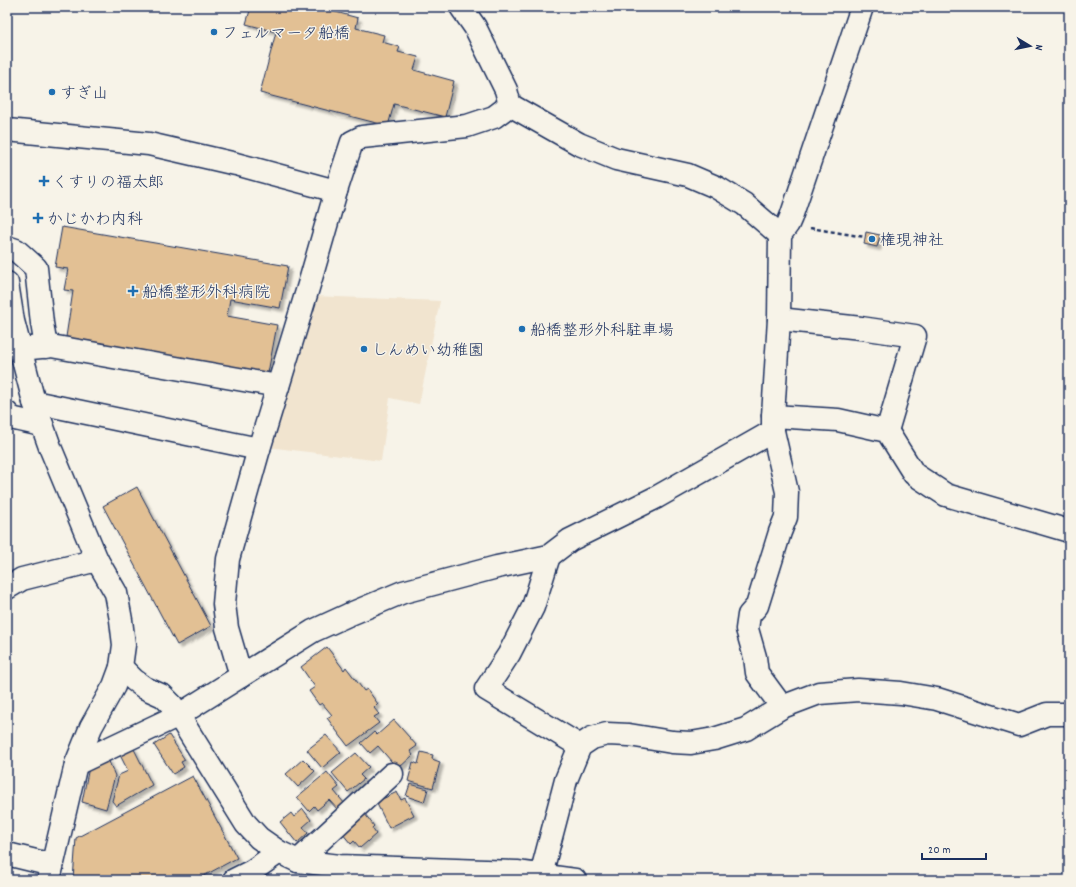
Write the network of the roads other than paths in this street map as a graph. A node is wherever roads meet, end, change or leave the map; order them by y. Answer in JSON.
{"nodes":[{"id":1,"x":461,"y":7,"type":"edge"},
{"id":2,"x":862,"y":7,"type":"edge"},
{"id":3,"x":510,"y":104,"type":"junction"},
{"id":4,"x":7,"y":130,"type":"edge"},
{"id":5,"x":336,"y":191,"type":"junction"},
{"id":6,"x":784,"y":230,"type":"junction"},
{"id":7,"x":7,"y":247,"type":"edge"},
{"id":8,"x":7,"y":283,"type":"edge"},
{"id":9,"x":779,"y":319,"type":"junction"},
{"id":10,"x":46,"y":347,"type":"junction"},
{"id":11,"x":21,"y":349,"type":"junction"},
{"id":12,"x":278,"y":386,"type":"junction"},
{"id":13,"x":34,"y":402,"type":"junction"},
{"id":14,"x":7,"y":413,"type":"edge"},
{"id":15,"x":773,"y":424,"type":"junction"},
{"id":16,"x":42,"y":425,"type":"junction"},
{"id":17,"x":887,"y":432,"type":"junction"},
{"id":18,"x":259,"y":449,"type":"junction"},
{"id":19,"x":1069,"y":531,"type":"edge"},
{"id":20,"x":549,"y":556,"type":"junction"},
{"id":21,"x":97,"y":560,"type":"junction"},
{"id":22,"x":7,"y":588,"type":"edge"},
{"id":23,"x":121,"y":667,"type":"junction"},
{"id":24,"x":241,"y":676,"type":"junction"},
{"id":25,"x":782,"y":707,"type":"junction"},
{"id":26,"x":1069,"y":714,"type":"edge"},
{"id":27,"x":179,"y":715,"type":"junction"},
{"id":28,"x":580,"y":746,"type":"junction"},
{"id":29,"x":76,"y":764,"type":"junction"},
{"id":30,"x":392,"y":774,"type":"dead end"},
{"id":31,"x":279,"y":852,"type":"junction"},
{"id":32,"x":7,"y":854,"type":"edge"},
{"id":33,"x":298,"y":861,"type":"junction"},
{"id":34,"x":51,"y":872,"type":"edge"},
{"id":35,"x":541,"y":875,"type":"junction"},
{"id":36,"x":247,"y":877,"type":"edge"},
{"id":37,"x":575,"y":880,"type":"edge"}],
"edges":[{"from":1,"to":3,"type":"street"},
{"from":2,"to":6,"type":"street"},
{"from":3,"to":5,"type":"street"},
{"from":3,"to":6,"type":"street"},
{"from":4,"to":5,"type":"street"},
{"from":5,"to":12,"type":"street"},
{"from":6,"to":9,"type":"street"},
{"from":7,"to":10,"type":"street"},
{"from":8,"to":11,"type":"street"},
{"from":9,"to":15,"type":"street"},
{"from":9,"to":17,"type":"street"},
{"from":10,"to":11,"type":"street"},
{"from":10,"to":12,"type":"street"},
{"from":11,"to":13,"type":"street"},
{"from":12,"to":18,"type":"street"},
{"from":13,"to":16,"type":"street"},
{"from":13,"to":18,"type":"street"},
{"from":14,"to":16,"type":"street"},
{"from":15,"to":17,"type":"street"},
{"from":15,"to":20,"type":"street"},
{"from":15,"to":25,"type":"street"},
{"from":16,"to":21,"type":"street"},
{"from":17,"to":19,"type":"street"},
{"from":18,"to":24,"type":"street"},
{"from":20,"to":24,"type":"street"},
{"from":20,"to":28,"type":"street"},
{"from":21,"to":22,"type":"street"},
{"from":21,"to":23,"type":"street"},
{"from":23,"to":27,"type":"street"},
{"from":23,"to":29,"type":"street"},
{"from":24,"to":27,"type":"street"},
{"from":25,"to":26,"type":"street"},
{"from":25,"to":28,"type":"street"},
{"from":27,"to":29,"type":"street"},
{"from":27,"to":31,"type":"street"},
{"from":28,"to":35,"type":"street"},
{"from":29,"to":34,"type":"street"},
{"from":30,"to":33,"type":"street"},
{"from":31,"to":33,"type":"street"},
{"from":31,"to":36,"type":"street"},
{"from":32,"to":34,"type":"street"},
{"from":33,"to":35,"type":"street"},
{"from":35,"to":37,"type":"street"}]}
